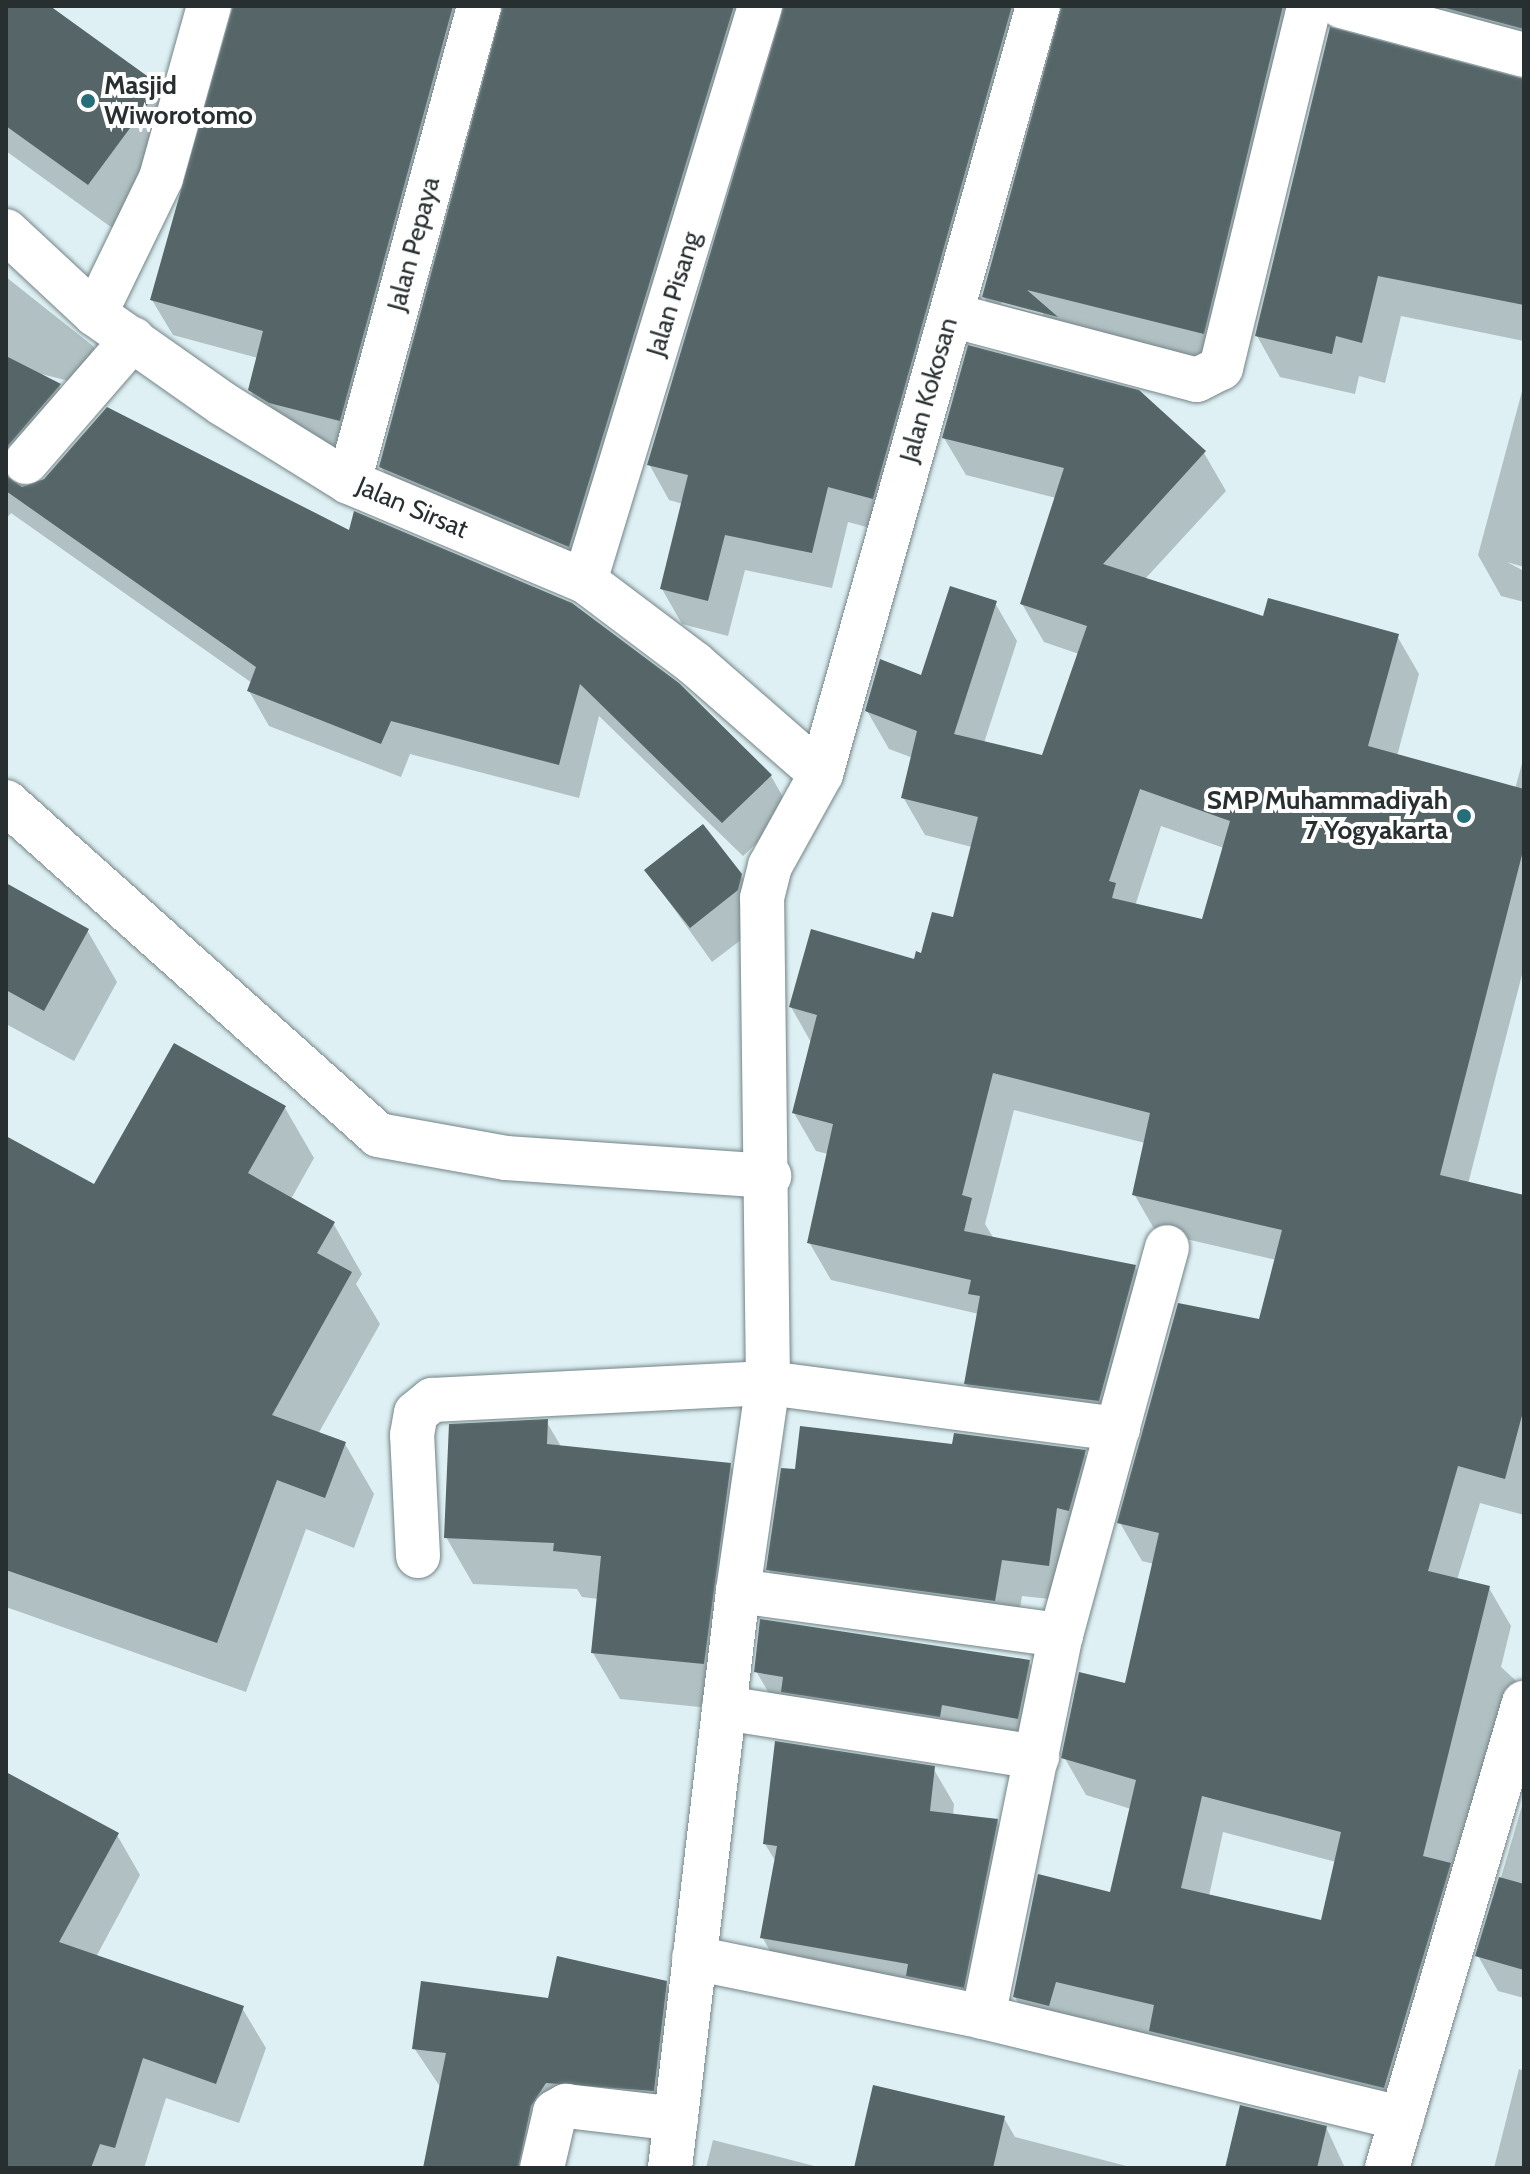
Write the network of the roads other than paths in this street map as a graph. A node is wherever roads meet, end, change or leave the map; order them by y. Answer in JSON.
{"nodes":[{"id":1,"x":209,"y":6,"type":"edge"},
{"id":2,"x":479,"y":6,"type":"edge"},
{"id":3,"x":760,"y":6,"type":"edge"},
{"id":4,"x":1038,"y":6,"type":"edge"},
{"id":5,"x":1309,"y":6,"type":"edge"},
{"id":6,"x":1341,"y":6,"type":"edge"},
{"id":7,"x":1524,"y":55,"type":"edge"},
{"id":8,"x":6,"y":231,"type":"edge"},
{"id":9,"x":95,"y":314,"type":"junction"},
{"id":10,"x":951,"y":315,"type":"junction"},
{"id":11,"x":133,"y":339,"type":"junction"},
{"id":12,"x":26,"y":462,"type":"dead end"},
{"id":13,"x":349,"y":482,"type":"junction"},
{"id":14,"x":585,"y":581,"type":"junction"},
{"id":15,"x":821,"y":774,"type":"junction"},
{"id":16,"x":6,"y":802,"type":"edge"},
{"id":17,"x":769,"y":1176,"type":"junction"},
{"id":18,"x":1167,"y":1247,"type":"dead end"},
{"id":19,"x":768,"y":1383,"type":"junction"},
{"id":20,"x":1118,"y":1429,"type":"junction"},
{"id":21,"x":418,"y":1556,"type":"dead end"},
{"id":22,"x":738,"y":1591,"type":"junction"},
{"id":23,"x":1061,"y":1635,"type":"junction"},
{"id":24,"x":1524,"y":1703,"type":"edge"},
{"id":25,"x":724,"y":1708,"type":"junction"},
{"id":26,"x":1037,"y":1757,"type":"junction"},
{"id":27,"x":694,"y":1958,"type":"junction"},
{"id":28,"x":983,"y":2017,"type":"junction"},
{"id":29,"x":1402,"y":2118,"type":"junction"},
{"id":30,"x":676,"y":2119,"type":"junction"},
{"id":31,"x":542,"y":2168,"type":"edge"},
{"id":32,"x":670,"y":2168,"type":"edge"},
{"id":33,"x":1387,"y":2168,"type":"edge"}],
"edges":[{"from":1,"to":9,"type":"street"},
{"from":2,"to":13,"type":"street","name":"Jalan Pepaya"},
{"from":3,"to":14,"type":"street","name":"Jalan Pisang"},
{"from":4,"to":10,"type":"street","name":"Jalan Kokosan"},
{"from":5,"to":10,"type":"street"},
{"from":6,"to":7,"type":"street"},
{"from":8,"to":9,"type":"street","name":"Jalan Sirsat"},
{"from":9,"to":11,"type":"street","name":"Jalan Sirsat"},
{"from":10,"to":15,"type":"street","name":"Jalan Kokosan"},
{"from":11,"to":12,"type":"street"},
{"from":11,"to":13,"type":"street","name":"Jalan Sirsat"},
{"from":13,"to":14,"type":"street","name":"Jalan Sirsat"},
{"from":14,"to":15,"type":"street","name":"Jalan Sirsat"},
{"from":15,"to":17,"type":"street","name":"Jalan Kokosan"},
{"from":16,"to":17,"type":"street"},
{"from":17,"to":19,"type":"street","name":"Jalan Kokosan"},
{"from":18,"to":20,"type":"street"},
{"from":19,"to":20,"type":"street"},
{"from":19,"to":21,"type":"street"},
{"from":19,"to":22,"type":"street","name":"Jalan Kokosan"},
{"from":20,"to":23,"type":"street"},
{"from":22,"to":23,"type":"street"},
{"from":22,"to":25,"type":"street","name":"Jalan Kokosan"},
{"from":23,"to":26,"type":"street"},
{"from":24,"to":29,"type":"street"},
{"from":25,"to":26,"type":"street"},
{"from":25,"to":27,"type":"street","name":"Jalan Kokosan"},
{"from":26,"to":28,"type":"street"},
{"from":27,"to":28,"type":"street"},
{"from":27,"to":30,"type":"street","name":"Jalan Kokosan"},
{"from":28,"to":29,"type":"street"},
{"from":29,"to":33,"type":"street"},
{"from":30,"to":31,"type":"street"},
{"from":30,"to":32,"type":"street","name":"Jalan Kokosan"}]}
